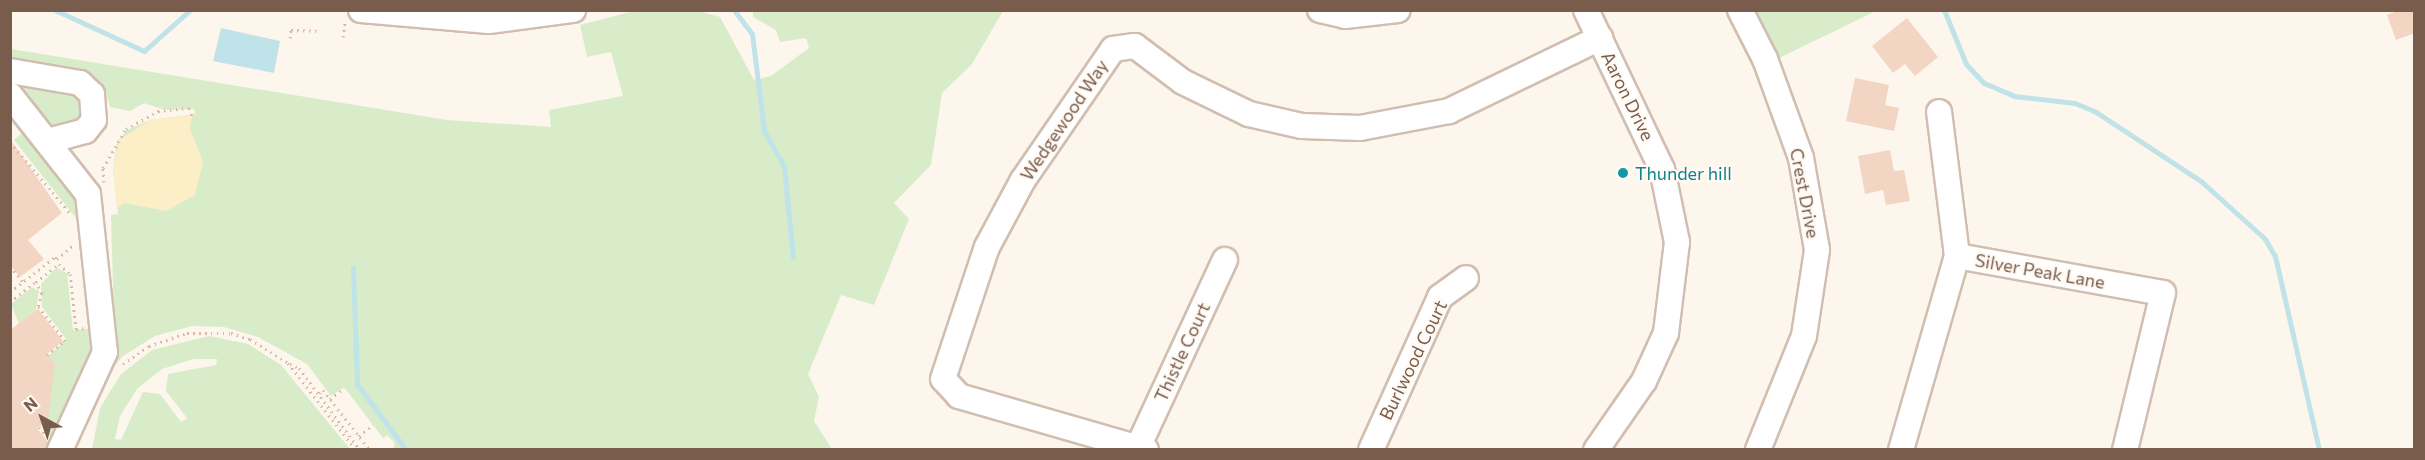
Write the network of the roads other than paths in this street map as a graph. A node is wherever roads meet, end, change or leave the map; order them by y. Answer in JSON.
{"nodes":[{"id":1,"x":361,"y":10,"type":"edge"},
{"id":2,"x":573,"y":10,"type":"edge"},
{"id":3,"x":1320,"y":10,"type":"edge"},
{"id":4,"x":1398,"y":10,"type":"edge"},
{"id":5,"x":1586,"y":10,"type":"edge"},
{"id":6,"x":1740,"y":10,"type":"edge"},
{"id":7,"x":1600,"y":38,"type":"junction"},
{"id":8,"x":10,"y":71,"type":"edge"},
{"id":9,"x":10,"y":96,"type":"edge"},
{"id":10,"x":1940,"y":112,"type":"dead end"},
{"id":11,"x":47,"y":141,"type":"junction"},
{"id":12,"x":1957,"y":256,"type":"junction"},
{"id":13,"x":1225,"y":260,"type":"dead end"},
{"id":14,"x":1466,"y":278,"type":"dead end"},
{"id":15,"x":1142,"y":447,"type":"edge"},
{"id":16,"x":60,"y":450,"type":"edge"},
{"id":17,"x":1371,"y":450,"type":"edge"},
{"id":18,"x":1596,"y":450,"type":"edge"},
{"id":19,"x":1758,"y":450,"type":"edge"},
{"id":20,"x":1901,"y":450,"type":"edge"},
{"id":21,"x":2125,"y":450,"type":"edge"}],
"edges":[{"from":1,"to":2,"type":"street"},
{"from":3,"to":4,"type":"street"},
{"from":5,"to":7,"type":"street","name":"Aaron Drive"},
{"from":6,"to":19,"type":"street","name":"Crest Drive"},
{"from":7,"to":15,"type":"street","name":"Wedgewood Way"},
{"from":7,"to":18,"type":"street","name":"Aaron Drive"},
{"from":8,"to":11,"type":"street"},
{"from":9,"to":11,"type":"street"},
{"from":10,"to":12,"type":"street"},
{"from":11,"to":16,"type":"street"},
{"from":12,"to":20,"type":"street","name":"Silver Peak Lane"},
{"from":12,"to":21,"type":"street","name":"Silver Peak Lane"},
{"from":13,"to":15,"type":"street","name":"Thistle Court"},
{"from":14,"to":17,"type":"street","name":"Burlwood Court"}]}
